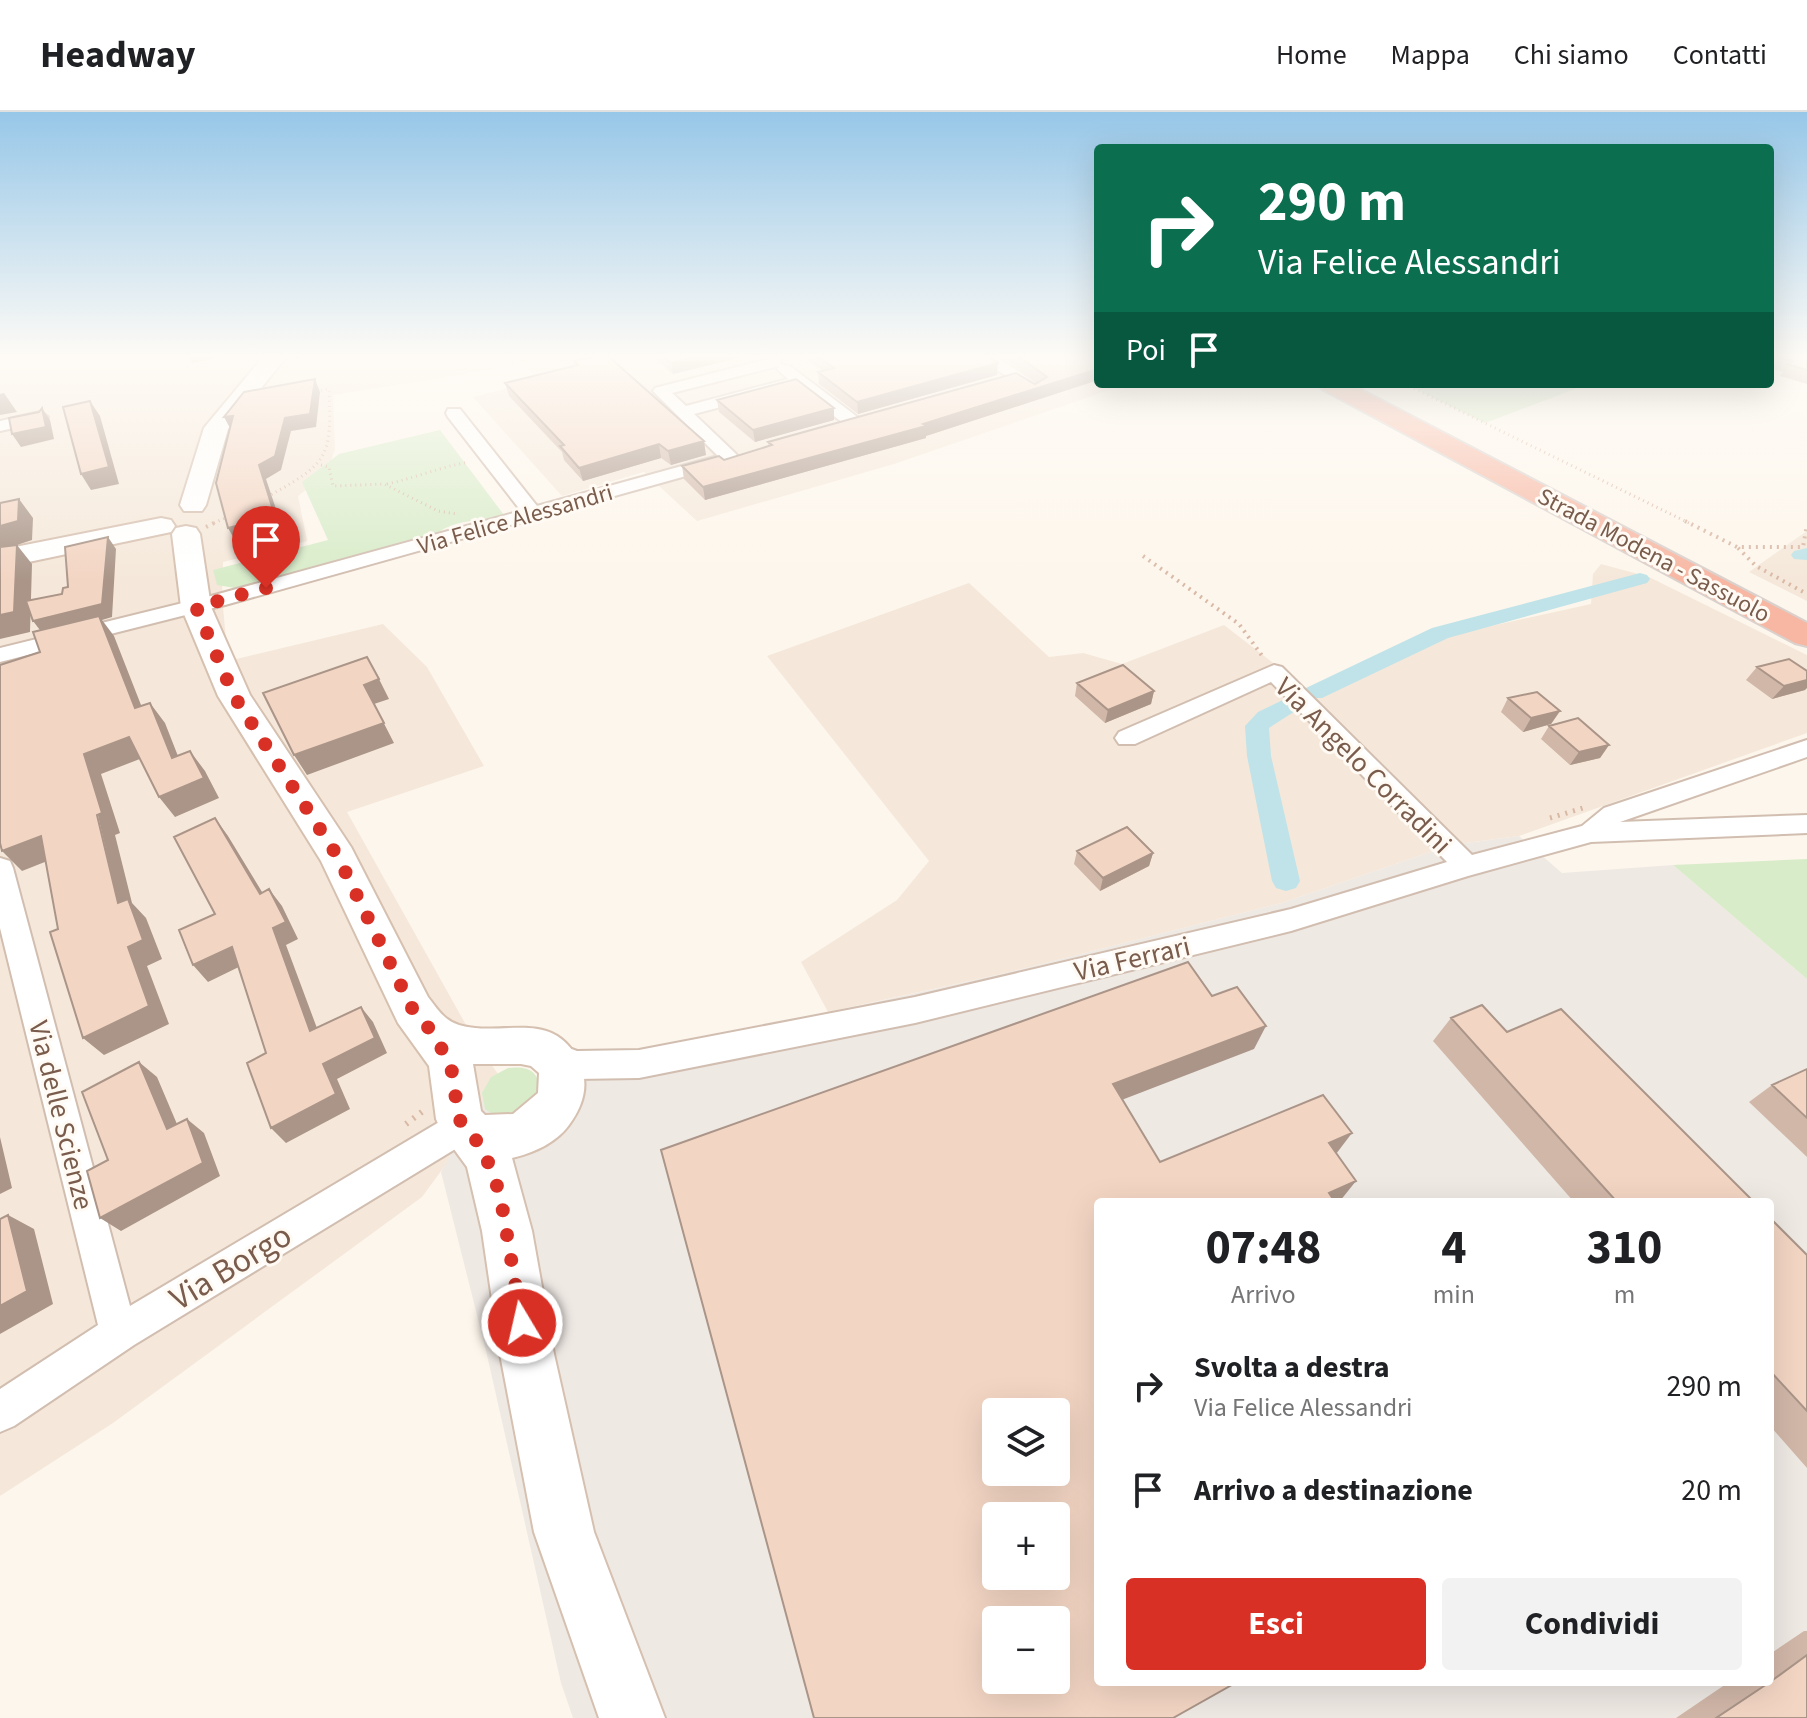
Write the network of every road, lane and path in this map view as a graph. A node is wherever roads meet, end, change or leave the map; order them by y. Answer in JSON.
{"nodes":[{"id":1,"x":215,"y":431,"type":"edge"},
{"id":2,"x":331,"y":431,"type":"edge"},
{"id":3,"x":468,"y":431,"type":"edge"},
{"id":4,"x":707,"y":431,"type":"edge"},
{"id":5,"x":1420,"y":431,"type":"edge"},
{"id":6,"x":1444,"y":431,"type":"edge"},
{"id":7,"x":1501,"y":431,"type":"edge"},
{"id":8,"x":468,"y":462,"type":"dead end"},
{"id":9,"x":321,"y":465,"type":"junction"},
{"id":10,"x":386,"y":485,"type":"junction"},
{"id":11,"x":264,"y":498,"type":"edge"},
{"id":12,"x":242,"y":510,"type":"edge"},
{"id":13,"x":461,"y":514,"type":"dead end"},
{"id":14,"x":533,"y":514,"type":"junction"},
{"id":15,"x":180,"y":523,"type":"junction"},
{"id":16,"x":1807,"y":525,"type":"edge"},
{"id":17,"x":1737,"y":547,"type":"junction"},
{"id":18,"x":1143,"y":556,"type":"dead end"},
{"id":19,"x":0,"y":559,"type":"edge"},
{"id":20,"x":1807,"y":594,"type":"edge"},
{"id":21,"x":196,"y":607,"type":"junction"},
{"id":22,"x":1807,"y":619,"type":"edge"},
{"id":23,"x":1807,"y":636,"type":"edge"},
{"id":24,"x":0,"y":655,"type":"edge"},
{"id":25,"x":1274,"y":672,"type":"junction"},
{"id":26,"x":1127,"y":738,"type":"dead end"},
{"id":27,"x":1807,"y":748,"type":"edge"},
{"id":28,"x":1807,"y":824,"type":"edge"},
{"id":29,"x":1591,"y":833,"type":"junction"},
{"id":30,"x":1467,"y":866,"type":"junction"},
{"id":31,"x":0,"y":868,"type":"edge"},
{"id":32,"x":5,"y":910,"type":"edge"},
{"id":33,"x":433,"y":1033,"type":"junction"},
{"id":34,"x":533,"y":1049,"type":"junction"},
{"id":35,"x":667,"y":1060,"type":"junction"},
{"id":36,"x":544,"y":1117,"type":"junction"},
{"id":37,"x":463,"y":1120,"type":"junction"},
{"id":38,"x":507,"y":1231,"type":"junction"},
{"id":39,"x":121,"y":1332,"type":"junction"},
{"id":40,"x":0,"y":1412,"type":"edge"},
{"id":41,"x":632,"y":1718,"type":"edge"}],
"edges":[{"from":1,"to":15,"type":"street"},
{"from":2,"to":9,"type":"path"},
{"from":3,"to":14,"type":"street"},
{"from":4,"to":14,"type":"street","name":"Via Felice Alessandri"},
{"from":5,"to":23,"type":"highway","name":"Strada Modena - Sassuolo"},
{"from":6,"to":22,"type":"highway","name":"Strada Modena - Sassuolo"},
{"from":7,"to":17,"type":"path"},
{"from":8,"to":10,"type":"path"},
{"from":9,"to":10,"type":"path"},
{"from":9,"to":11,"type":"path"},
{"from":10,"to":13,"type":"path"},
{"from":12,"to":15,"type":"path"},
{"from":14,"to":21,"type":"street","name":"Via Felice Alessandri"},
{"from":15,"to":19,"type":"street"},
{"from":15,"to":21,"type":"street"},
{"from":16,"to":17,"type":"path"},
{"from":17,"to":20,"type":"path"},
{"from":18,"to":25,"type":"path"},
{"from":21,"to":24,"type":"street","name":"Via Felice Alessandri"},
{"from":21,"to":33,"type":"street"},
{"from":25,"to":26,"type":"street","name":"Via Angelo Corradini"},
{"from":25,"to":30,"type":"street","name":"Via Angelo Corradini"},
{"from":27,"to":29,"type":"street","name":"Via Ferrari"},
{"from":28,"to":29,"type":"street","name":"Via Ferrari"},
{"from":29,"to":30,"type":"street","name":"Via Ferrari"},
{"from":30,"to":35,"type":"street","name":"Via Ferrari"},
{"from":31,"to":32,"type":"street","name":"Via delle Scienze"},
{"from":32,"to":39,"type":"street","name":"Via delle Scienze"},
{"from":33,"to":34,"type":"street"},
{"from":33,"to":37,"type":"street"},
{"from":34,"to":35,"type":"street","name":"Via Ferrari"},
{"from":34,"to":36,"type":"street"},
{"from":34,"to":37,"type":"street"},
{"from":35,"to":36,"type":"street","name":"Via Ferrari"},
{"from":36,"to":37,"type":"street"},
{"from":36,"to":38,"type":"street"},
{"from":37,"to":38,"type":"street"},
{"from":37,"to":39,"type":"street","name":"Via Borgo"},
{"from":38,"to":41,"type":"street"},
{"from":39,"to":40,"type":"street","name":"Via Borgo"}]}
